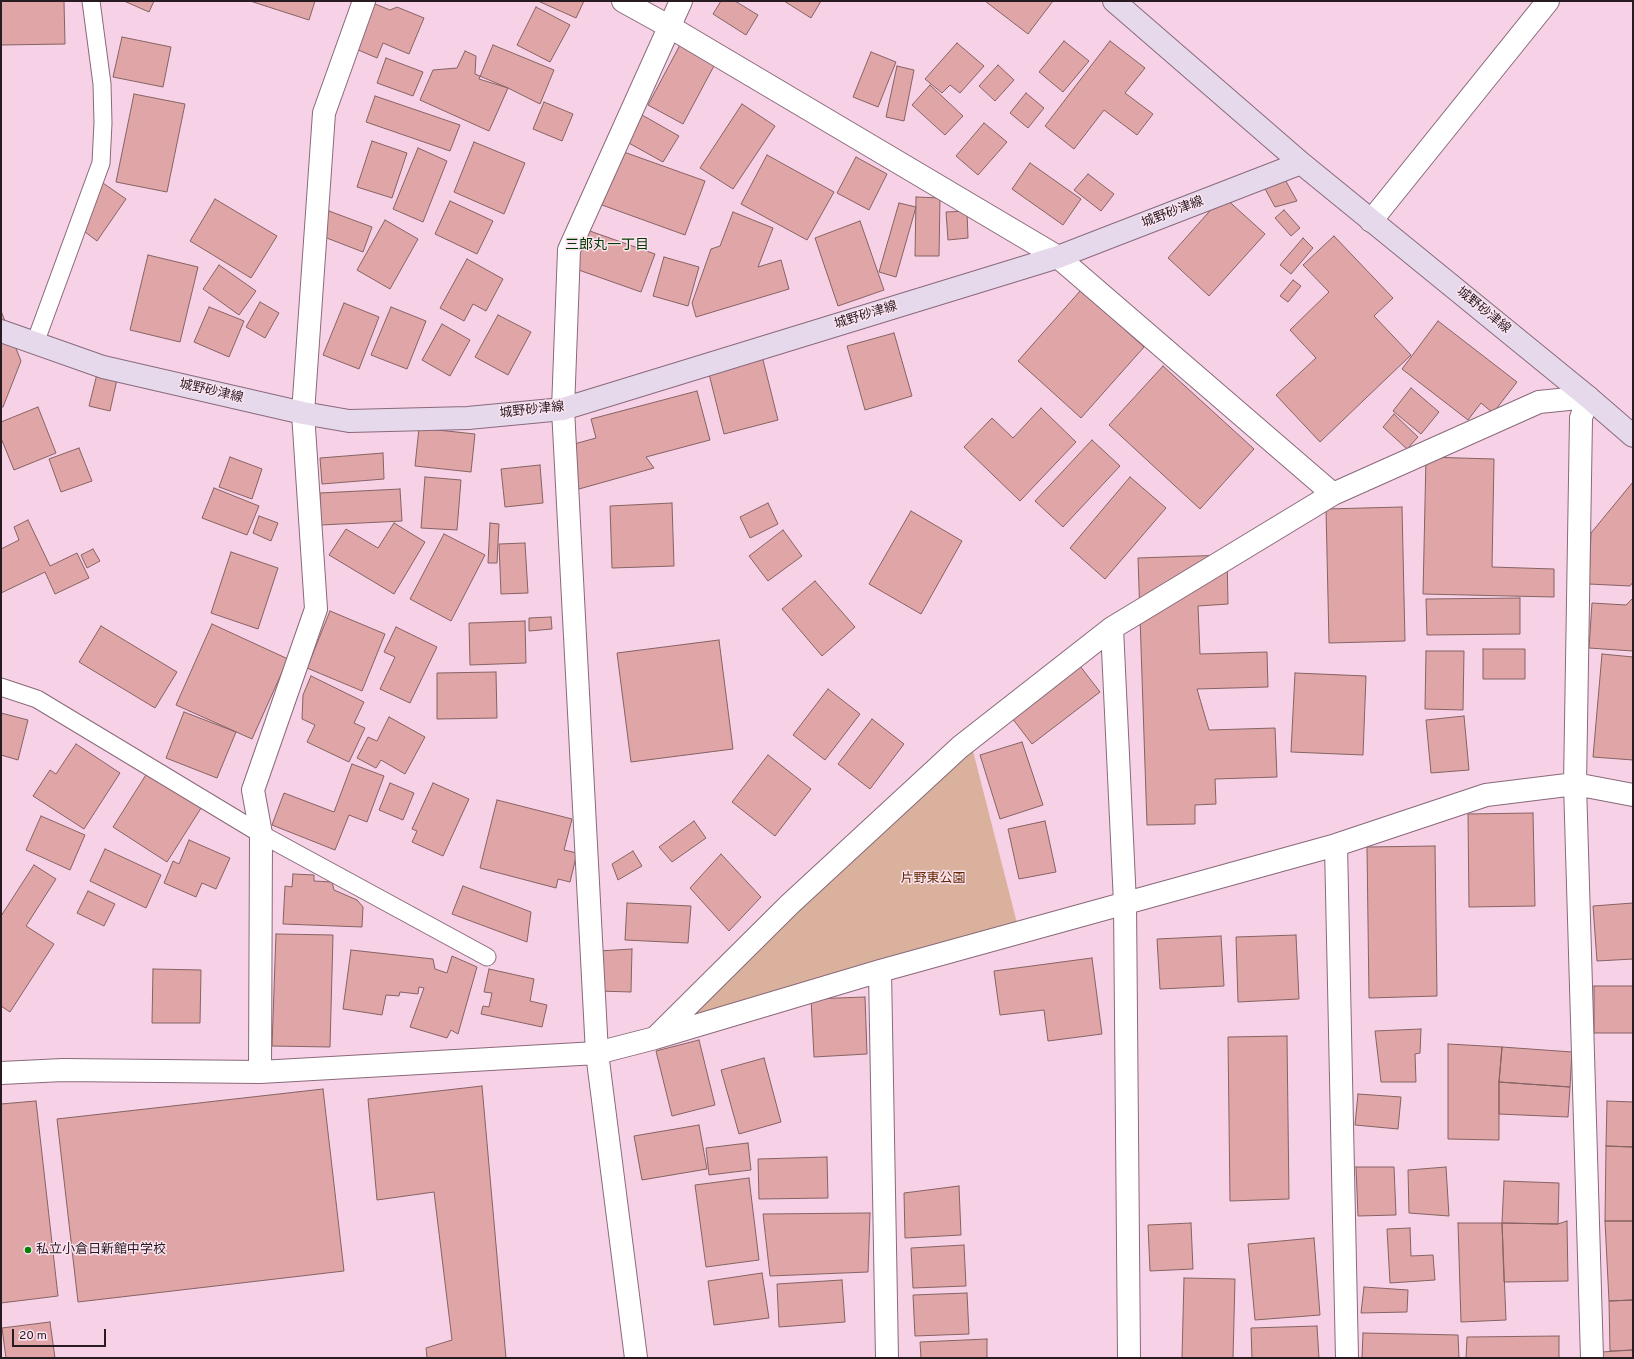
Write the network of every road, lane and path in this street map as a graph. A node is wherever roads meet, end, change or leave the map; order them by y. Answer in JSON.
{"nodes":[{"id":1,"x":91,"y":1,"type":"edge"},
{"id":2,"x":364,"y":1,"type":"edge"},
{"id":3,"x":623,"y":1,"type":"edge"},
{"id":4,"x":681,"y":1,"type":"edge"},
{"id":5,"x":1114,"y":1,"type":"edge"},
{"id":6,"x":1548,"y":1,"type":"edge"},
{"id":7,"x":670,"y":28,"type":"junction"},
{"id":8,"x":1301,"y":163,"type":"junction"},
{"id":9,"x":1371,"y":221,"type":"junction"},
{"id":10,"x":1058,"y":257,"type":"junction"},
{"id":11,"x":1,"y":331,"type":"edge"},
{"id":12,"x":35,"y":343,"type":"junction"},
{"id":13,"x":1588,"y":397,"type":"junction"},
{"id":14,"x":563,"y":409,"type":"junction"},
{"id":15,"x":303,"y":413,"type":"junction"},
{"id":16,"x":1633,"y":436,"type":"edge"},
{"id":17,"x":1333,"y":494,"type":"junction"},
{"id":18,"x":1112,"y":628,"type":"junction"},
{"id":19,"x":1,"y":687,"type":"edge"},
{"id":20,"x":1575,"y":784,"type":"junction"},
{"id":21,"x":1633,"y":796,"type":"edge"},
{"id":22,"x":261,"y":834,"type":"junction"},
{"id":23,"x":1336,"y":845,"type":"junction"},
{"id":24,"x":1125,"y":903,"type":"junction"},
{"id":25,"x":487,"y":957,"type":"dead end"},
{"id":26,"x":880,"y":971,"type":"junction"},
{"id":27,"x":655,"y":1038,"type":"junction"},
{"id":28,"x":597,"y":1053,"type":"junction"},
{"id":29,"x":260,"y":1072,"type":"junction"},
{"id":30,"x":1,"y":1073,"type":"edge"},
{"id":31,"x":636,"y":1358,"type":"edge"},
{"id":32,"x":887,"y":1358,"type":"edge"},
{"id":33,"x":1129,"y":1358,"type":"edge"},
{"id":34,"x":1347,"y":1358,"type":"edge"},
{"id":35,"x":1592,"y":1358,"type":"edge"}],
"edges":[{"from":1,"to":12,"type":"lane"},
{"from":2,"to":15,"type":"street"},
{"from":3,"to":7,"type":"street"},
{"from":4,"to":7,"type":"street"},
{"from":5,"to":8,"type":"main road"},
{"from":6,"to":9,"type":"street"},
{"from":7,"to":10,"type":"street"},
{"from":7,"to":14,"type":"street"},
{"from":8,"to":9,"type":"main road","name":"城野砂津線"},
{"from":8,"to":10,"type":"main road","name":"城野砂津線"},
{"from":9,"to":13,"type":"main road","name":"城野砂津線"},
{"from":10,"to":14,"type":"main road","name":"城野砂津線"},
{"from":10,"to":17,"type":"street"},
{"from":11,"to":12,"type":"main road","name":"城野砂津線"},
{"from":12,"to":15,"type":"main road","name":"城野砂津線"},
{"from":13,"to":16,"type":"main road","name":"城野砂津線"},
{"from":13,"to":17,"type":"street"},
{"from":13,"to":20,"type":"street"},
{"from":14,"to":15,"type":"main road","name":"城野砂津線"},
{"from":14,"to":28,"type":"street"},
{"from":15,"to":22,"type":"street"},
{"from":17,"to":18,"type":"street"},
{"from":18,"to":24,"type":"street"},
{"from":18,"to":27,"type":"street"},
{"from":19,"to":22,"type":"lane"},
{"from":20,"to":21,"type":"street"},
{"from":20,"to":23,"type":"street"},
{"from":20,"to":35,"type":"street"},
{"from":22,"to":25,"type":"lane"},
{"from":22,"to":29,"type":"street"},
{"from":23,"to":24,"type":"street"},
{"from":23,"to":34,"type":"street"},
{"from":24,"to":26,"type":"street"},
{"from":24,"to":33,"type":"street"},
{"from":26,"to":27,"type":"street"},
{"from":26,"to":32,"type":"street"},
{"from":27,"to":28,"type":"street"},
{"from":28,"to":29,"type":"street"},
{"from":28,"to":31,"type":"street"},
{"from":29,"to":30,"type":"street"}]}
